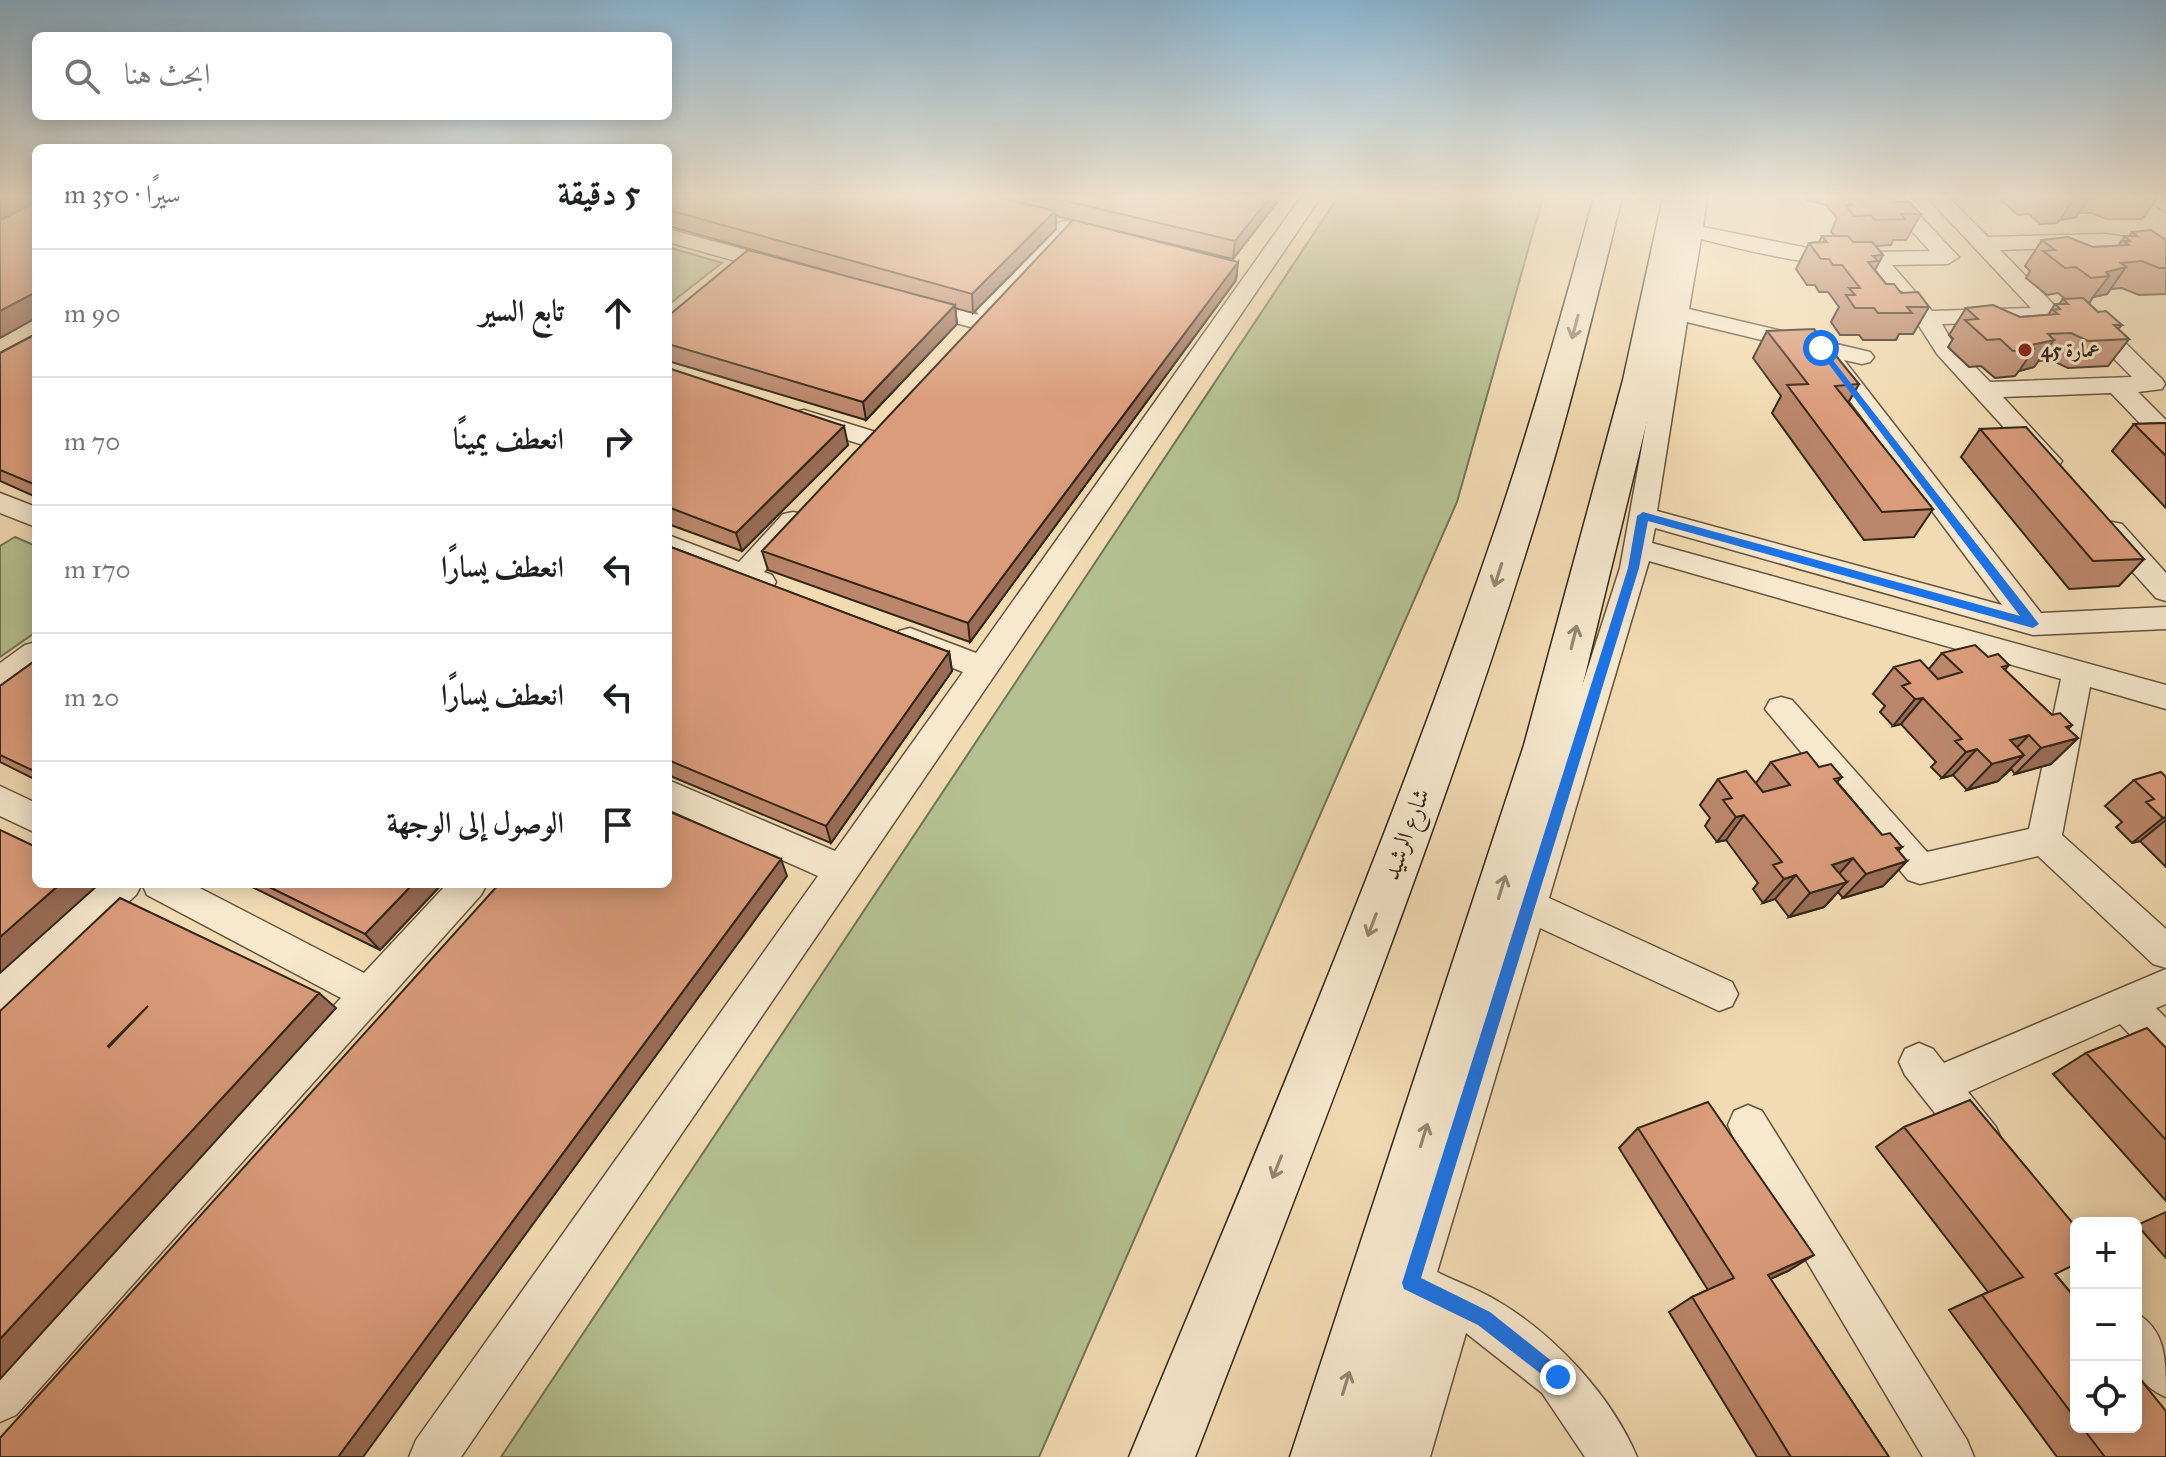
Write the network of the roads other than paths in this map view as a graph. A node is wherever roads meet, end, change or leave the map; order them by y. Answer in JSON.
{"nodes":[{"id":1,"x":741,"y":265,"type":"edge"},
{"id":2,"x":1036,"y":265,"type":"edge"},
{"id":3,"x":1247,"y":265,"type":"edge"},
{"id":4,"x":1590,"y":265,"type":"edge"},
{"id":5,"x":1670,"y":265,"type":"edge"},
{"id":6,"x":1680,"y":265,"type":"edge"},
{"id":7,"x":1880,"y":265,"type":"edge"},
{"id":8,"x":2003,"y":265,"type":"edge"},
{"id":9,"x":804,"y":273,"type":"edge"},
{"id":10,"x":895,"y":299,"type":"edge"},
{"id":11,"x":1677,"y":313,"type":"junction"},
{"id":12,"x":2050,"y":314,"type":"junction"},
{"id":13,"x":1926,"y":318,"type":"junction"},
{"id":14,"x":1821,"y":348,"type":"junction"},
{"id":15,"x":1862,"y":357,"type":"dead end"},
{"id":16,"x":2117,"y":385,"type":"junction"},
{"id":17,"x":1985,"y":390,"type":"junction"},
{"id":18,"x":2166,"y":397,"type":"edge"},
{"id":19,"x":787,"y":412,"type":"edge"},
{"id":20,"x":2166,"y":435,"type":"edge"},
{"id":21,"x":869,"y":440,"type":"edge"},
{"id":22,"x":2070,"y":485,"type":"edge"},
{"id":23,"x":813,"y":501,"type":"edge"},
{"id":24,"x":2091,"y":508,"type":"edge"},
{"id":25,"x":1640,"y":532,"type":"junction"},
{"id":26,"x":672,"y":547,"type":"edge"},
{"id":27,"x":744,"y":575,"type":"junction"},
{"id":28,"x":2166,"y":591,"type":"edge"},
{"id":29,"x":795,"y":595,"type":"edge"},
{"id":30,"x":2166,"y":618,"type":"edge"},
{"id":31,"x":2033,"y":624,"type":"junction"},
{"id":32,"x":881,"y":628,"type":"edge"},
{"id":33,"x":2166,"y":631,"type":"edge"},
{"id":34,"x":2010,"y":653,"type":"junction"},
{"id":35,"x":32,"y":656,"type":"edge"},
{"id":36,"x":982,"y":667,"type":"junction"},
{"id":37,"x":2078,"y":672,"type":"junction"},
{"id":38,"x":0,"y":679,"type":"edge"},
{"id":39,"x":2166,"y":697,"type":"edge"},
{"id":40,"x":1781,"y":709,"type":"dead end"},
{"id":41,"x":672,"y":796,"type":"edge"},
{"id":42,"x":0,"y":800,"type":"edge"},
{"id":43,"x":32,"y":817,"type":"edge"},
{"id":44,"x":2044,"y":840,"type":"junction"},
{"id":45,"x":841,"y":870,"type":"junction"},
{"id":46,"x":120,"y":888,"type":"edge"},
{"id":47,"x":167,"y":888,"type":"edge"},
{"id":48,"x":465,"y":888,"type":"edge"},
{"id":49,"x":1529,"y":906,"type":"junction"},
{"id":50,"x":2166,"y":952,"type":"edge"},
{"id":51,"x":2166,"y":986,"type":"edge"},
{"id":52,"x":369,"y":994,"type":"junction"},
{"id":53,"x":1719,"y":994,"type":"dead end"},
{"id":54,"x":0,"y":997,"type":"edge"},
{"id":55,"x":2125,"y":1003,"type":"junction"},
{"id":56,"x":2166,"y":1045,"type":"edge"},
{"id":57,"x":1748,"y":1125,"type":"dead end"},
{"id":58,"x":2007,"y":1173,"type":"edge"},
{"id":59,"x":1411,"y":1283,"type":"junction"},
{"id":60,"x":1452,"y":1303,"type":"junction"},
{"id":61,"x":2142,"y":1344,"type":"edge"},
{"id":62,"x":2166,"y":1374,"type":"edge"},
{"id":63,"x":0,"y":1399,"type":"edge"},
{"id":64,"x":433,"y":1457,"type":"edge"},
{"id":65,"x":1162,"y":1457,"type":"edge"},
{"id":66,"x":1323,"y":1457,"type":"edge"},
{"id":67,"x":1358,"y":1457,"type":"edge"},
{"id":68,"x":1406,"y":1457,"type":"edge"},
{"id":69,"x":1613,"y":1457,"type":"edge"},
{"id":70,"x":1950,"y":1457,"type":"edge"}],
"edges":[{"from":1,"to":9,"type":"street"},
{"from":2,"to":10,"type":"street"},
{"from":3,"to":36,"type":"street"},
{"from":4,"to":65,"type":"street","name":"شارع الرشيد","one_way":true},
{"from":66,"to":5,"type":"street","one_way":true},
{"from":6,"to":11,"type":"street"},
{"from":7,"to":13,"type":"street"},
{"from":8,"to":12,"type":"street"},
{"from":11,"to":14,"type":"street"},
{"from":11,"to":25,"type":"street"},
{"from":12,"to":13,"type":"street"},
{"from":12,"to":16,"type":"street"},
{"from":13,"to":17,"type":"street"},
{"from":14,"to":15,"type":"street"},
{"from":14,"to":31,"type":"street"},
{"from":16,"to":17,"type":"street"},
{"from":16,"to":18,"type":"street"},
{"from":16,"to":20,"type":"street"},
{"from":17,"to":22,"type":"street"},
{"from":19,"to":21,"type":"street"},
{"from":23,"to":27,"type":"street"},
{"from":24,"to":28,"type":"street"},
{"from":25,"to":31,"type":"street"},
{"from":25,"to":34,"type":"street"},
{"from":25,"to":49,"type":"street"},
{"from":26,"to":27,"type":"street"},
{"from":27,"to":29,"type":"street"},
{"from":30,"to":31,"type":"street"},
{"from":32,"to":36,"type":"street"},
{"from":33,"to":34,"type":"street"},
{"from":34,"to":37,"type":"street"},
{"from":35,"to":38,"type":"street"},
{"from":36,"to":45,"type":"street"},
{"from":37,"to":39,"type":"street"},
{"from":37,"to":44,"type":"street"},
{"from":40,"to":44,"type":"street"},
{"from":41,"to":45,"type":"street"},
{"from":42,"to":43,"type":"street"},
{"from":44,"to":50,"type":"street"},
{"from":45,"to":64,"type":"street"},
{"from":46,"to":54,"type":"street"},
{"from":47,"to":52,"type":"street"},
{"from":48,"to":52,"type":"street"},
{"from":49,"to":53,"type":"street"},
{"from":49,"to":59,"type":"street"},
{"from":51,"to":55,"type":"street"},
{"from":52,"to":63,"type":"street"},
{"from":55,"to":56,"type":"street"},
{"from":55,"to":58,"type":"street"},
{"from":57,"to":70,"type":"street"},
{"from":59,"to":60,"type":"street"},
{"from":59,"to":67,"type":"street"},
{"from":60,"to":68,"type":"street"},
{"from":60,"to":69,"type":"street"},
{"from":61,"to":62,"type":"street"}]}
